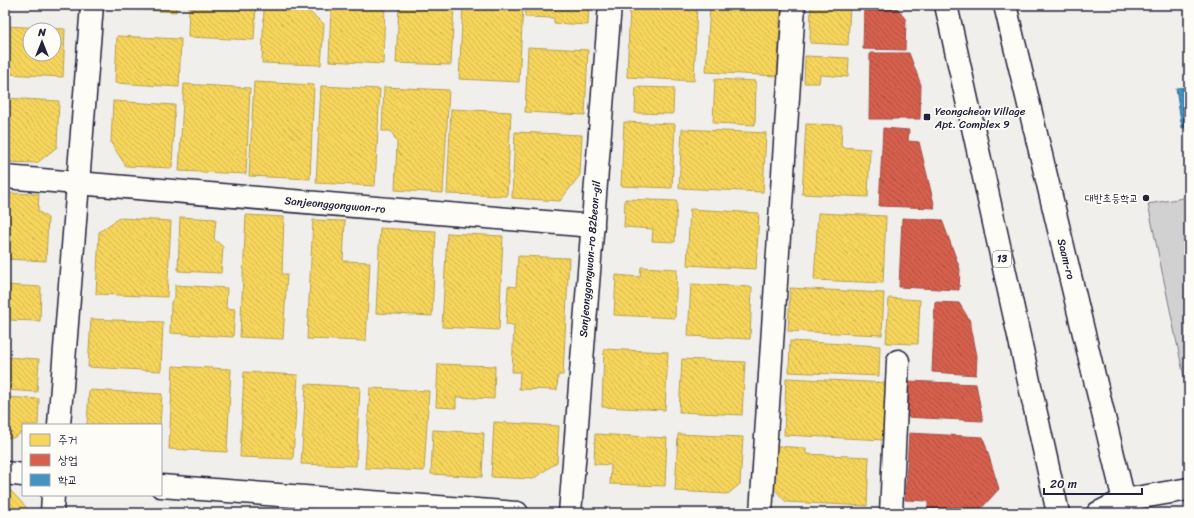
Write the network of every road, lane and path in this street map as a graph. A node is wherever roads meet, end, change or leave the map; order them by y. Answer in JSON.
{"nodes":[{"id":1,"x":92,"y":5,"type":"edge"},
{"id":2,"x":610,"y":5,"type":"edge"},
{"id":3,"x":794,"y":5,"type":"edge"},
{"id":4,"x":946,"y":5,"type":"edge"},
{"id":5,"x":1005,"y":5,"type":"edge"},
{"id":6,"x":5,"y":177,"type":"edge"},
{"id":7,"x":78,"y":183,"type":"junction"},
{"id":8,"x":593,"y":226,"type":"junction"},
{"id":9,"x":898,"y":360,"type":"dead end"},
{"id":10,"x":59,"y":424,"type":"edge"},
{"id":11,"x":5,"y":473,"type":"edge"},
{"id":12,"x":22,"y":475,"type":"edge"},
{"id":13,"x":162,"y":486,"type":"edge"},
{"id":14,"x":1189,"y":489,"type":"edge"},
{"id":15,"x":53,"y":496,"type":"edge"},
{"id":16,"x":1125,"y":506,"type":"edge"},
{"id":17,"x":52,"y":513,"type":"edge"},
{"id":18,"x":517,"y":513,"type":"edge"},
{"id":19,"x":570,"y":513,"type":"edge"},
{"id":20,"x":761,"y":513,"type":"edge"},
{"id":21,"x":891,"y":513,"type":"edge"},
{"id":22,"x":1058,"y":513,"type":"edge"},
{"id":23,"x":1098,"y":513,"type":"edge"}],
"edges":[{"from":1,"to":7,"type":"street"},
{"from":2,"to":8,"type":"street","name":"Sanjeonggongwon-ro 82beon-gil"},
{"from":3,"to":20,"type":"street"},
{"from":4,"to":22,"type":"street","number":"13"},
{"from":5,"to":16,"type":"street","name":"Saam-ro"},
{"from":6,"to":7,"type":"street","name":"Sanjeonggongwon-ro"},
{"from":7,"to":8,"type":"street","name":"Sanjeonggongwon-ro"},
{"from":7,"to":10,"type":"street"},
{"from":8,"to":19,"type":"street","name":"Sanjeonggongwon-ro 82beon-gil"},
{"from":9,"to":21,"type":"street"},
{"from":11,"to":12,"type":"street"},
{"from":13,"to":18,"type":"street"},
{"from":14,"to":16,"type":"street"},
{"from":15,"to":17,"type":"street"},
{"from":16,"to":23,"type":"street"}]}
